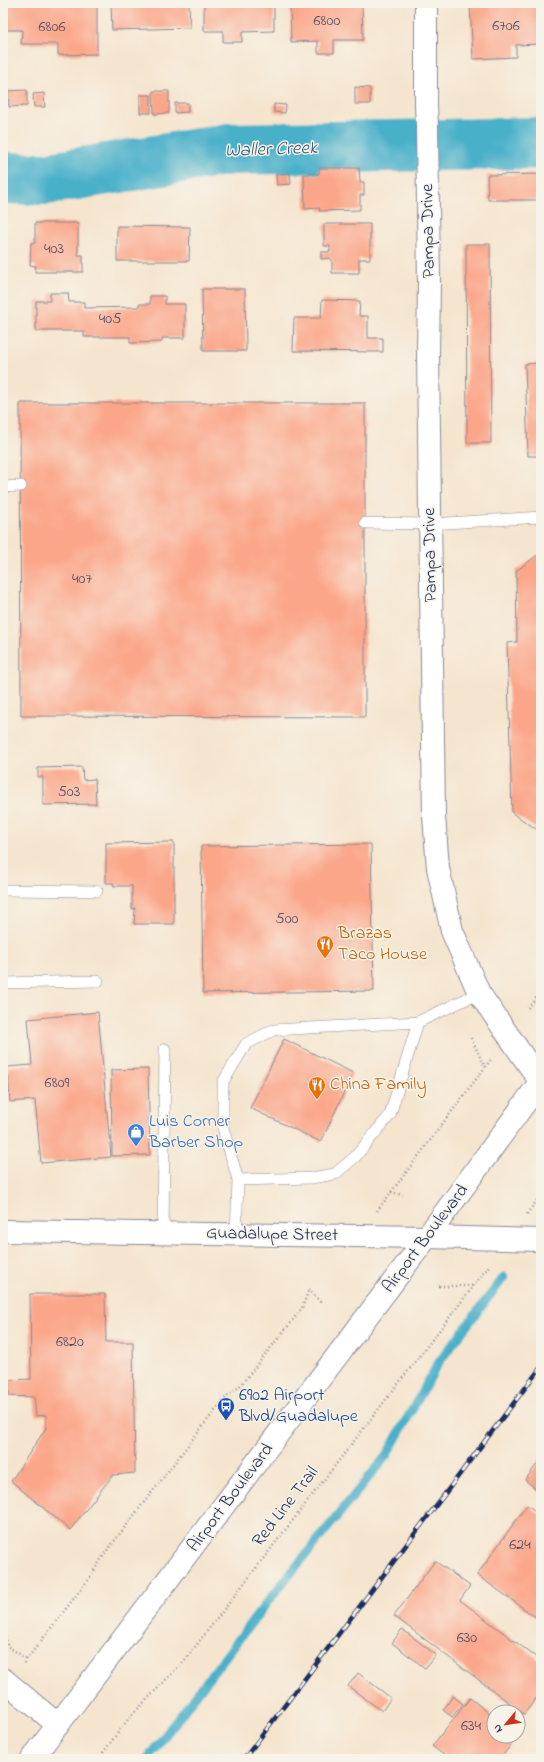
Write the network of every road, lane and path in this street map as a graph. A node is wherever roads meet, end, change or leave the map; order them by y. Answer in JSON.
{"nodes":[{"id":1,"x":426,"y":3,"type":"edge"},
{"id":2,"x":20,"y":486,"type":"dead end"},
{"id":3,"x":3,"y":487,"type":"edge"},
{"id":4,"x":541,"y":517,"type":"edge"},
{"id":5,"x":365,"y":523,"type":"dead end"},
{"id":6,"x":430,"y":524,"type":"junction"},
{"id":7,"x":3,"y":890,"type":"edge"},
{"id":8,"x":97,"y":891,"type":"dead end"},
{"id":9,"x":98,"y":981,"type":"dead end"},
{"id":10,"x":3,"y":983,"type":"edge"},
{"id":11,"x":541,"y":992,"type":"edge"},
{"id":12,"x":479,"y":993,"type":"junction"},
{"id":13,"x":528,"y":1008,"type":"dead end"},
{"id":14,"x":418,"y":1022,"type":"junction"},
{"id":15,"x":472,"y":1038,"type":"dead end"},
{"id":16,"x":166,"y":1049,"type":"dead end"},
{"id":17,"x":494,"y":1056,"type":"dead end"},
{"id":18,"x":486,"y":1067,"type":"junction"},
{"id":19,"x":541,"y":1081,"type":"edge"},
{"id":20,"x":238,"y":1180,"type":"junction"},
{"id":21,"x":391,"y":1192,"type":"junction"},
{"id":22,"x":403,"y":1195,"type":"dead end"},
{"id":23,"x":541,"y":1195,"type":"edge"},
{"id":24,"x":376,"y":1212,"type":"dead end"},
{"id":25,"x":526,"y":1216,"type":"dead end"},
{"id":26,"x":3,"y":1231,"type":"edge"},
{"id":27,"x":163,"y":1234,"type":"junction"},
{"id":28,"x":236,"y":1235,"type":"junction"},
{"id":29,"x":428,"y":1237,"type":"junction"},
{"id":30,"x":541,"y":1240,"type":"edge"},
{"id":31,"x":489,"y":1266,"type":"dead end"},
{"id":32,"x":439,"y":1286,"type":"dead end"},
{"id":33,"x":473,"y":1286,"type":"junction"},
{"id":34,"x":320,"y":1303,"type":"dead end"},
{"id":35,"x":4,"y":1632,"type":"dead end"},
{"id":36,"x":27,"y":1659,"type":"junction"},
{"id":37,"x":12,"y":1674,"type":"edge"},
{"id":38,"x":58,"y":1726,"type":"junction"},
{"id":39,"x":32,"y":1759,"type":"edge"},
{"id":40,"x":98,"y":1759,"type":"edge"}],
"edges":[{"from":1,"to":6,"type":"street","name":"Pampa Drive"},
{"from":2,"to":3,"type":"lane"},
{"from":4,"to":6,"type":"lane"},
{"from":5,"to":6,"type":"lane"},
{"from":6,"to":12,"type":"street","name":"Pampa Drive"},
{"from":7,"to":8,"type":"lane"},
{"from":9,"to":10,"type":"lane"},
{"from":11,"to":13,"type":"path"},
{"from":12,"to":14,"type":"lane"},
{"from":12,"to":19,"type":"street","name":"Pampa Drive"},
{"from":14,"to":20,"type":"lane"},
{"from":14,"to":20,"type":"lane"},
{"from":15,"to":18,"type":"path"},
{"from":16,"to":27,"type":"lane"},
{"from":17,"to":18,"type":"path"},
{"from":18,"to":21,"type":"path"},
{"from":19,"to":29,"type":"street","name":"Airport Boulevard"},
{"from":20,"to":28,"type":"lane"},
{"from":21,"to":22,"type":"path"},
{"from":21,"to":24,"type":"path"},
{"from":23,"to":25,"type":"path"},
{"from":26,"to":27,"type":"street","name":"Guadalupe Street"},
{"from":27,"to":28,"type":"street","name":"Guadalupe Street"},
{"from":28,"to":29,"type":"street","name":"Guadalupe Street"},
{"from":29,"to":30,"type":"street","name":"Guadalupe Street"},
{"from":29,"to":38,"type":"street","name":"Airport Boulevard"},
{"from":31,"to":33,"type":"path","name":"Red Line Trail"},
{"from":32,"to":33,"type":"path"},
{"from":33,"to":40,"type":"path","name":"Red Line Trail"},
{"from":34,"to":36,"type":"path"},
{"from":35,"to":36,"type":"path"},
{"from":36,"to":37,"type":"path"},
{"from":37,"to":38,"type":"street"},
{"from":38,"to":39,"type":"street","name":"Airport Boulevard"}]}
